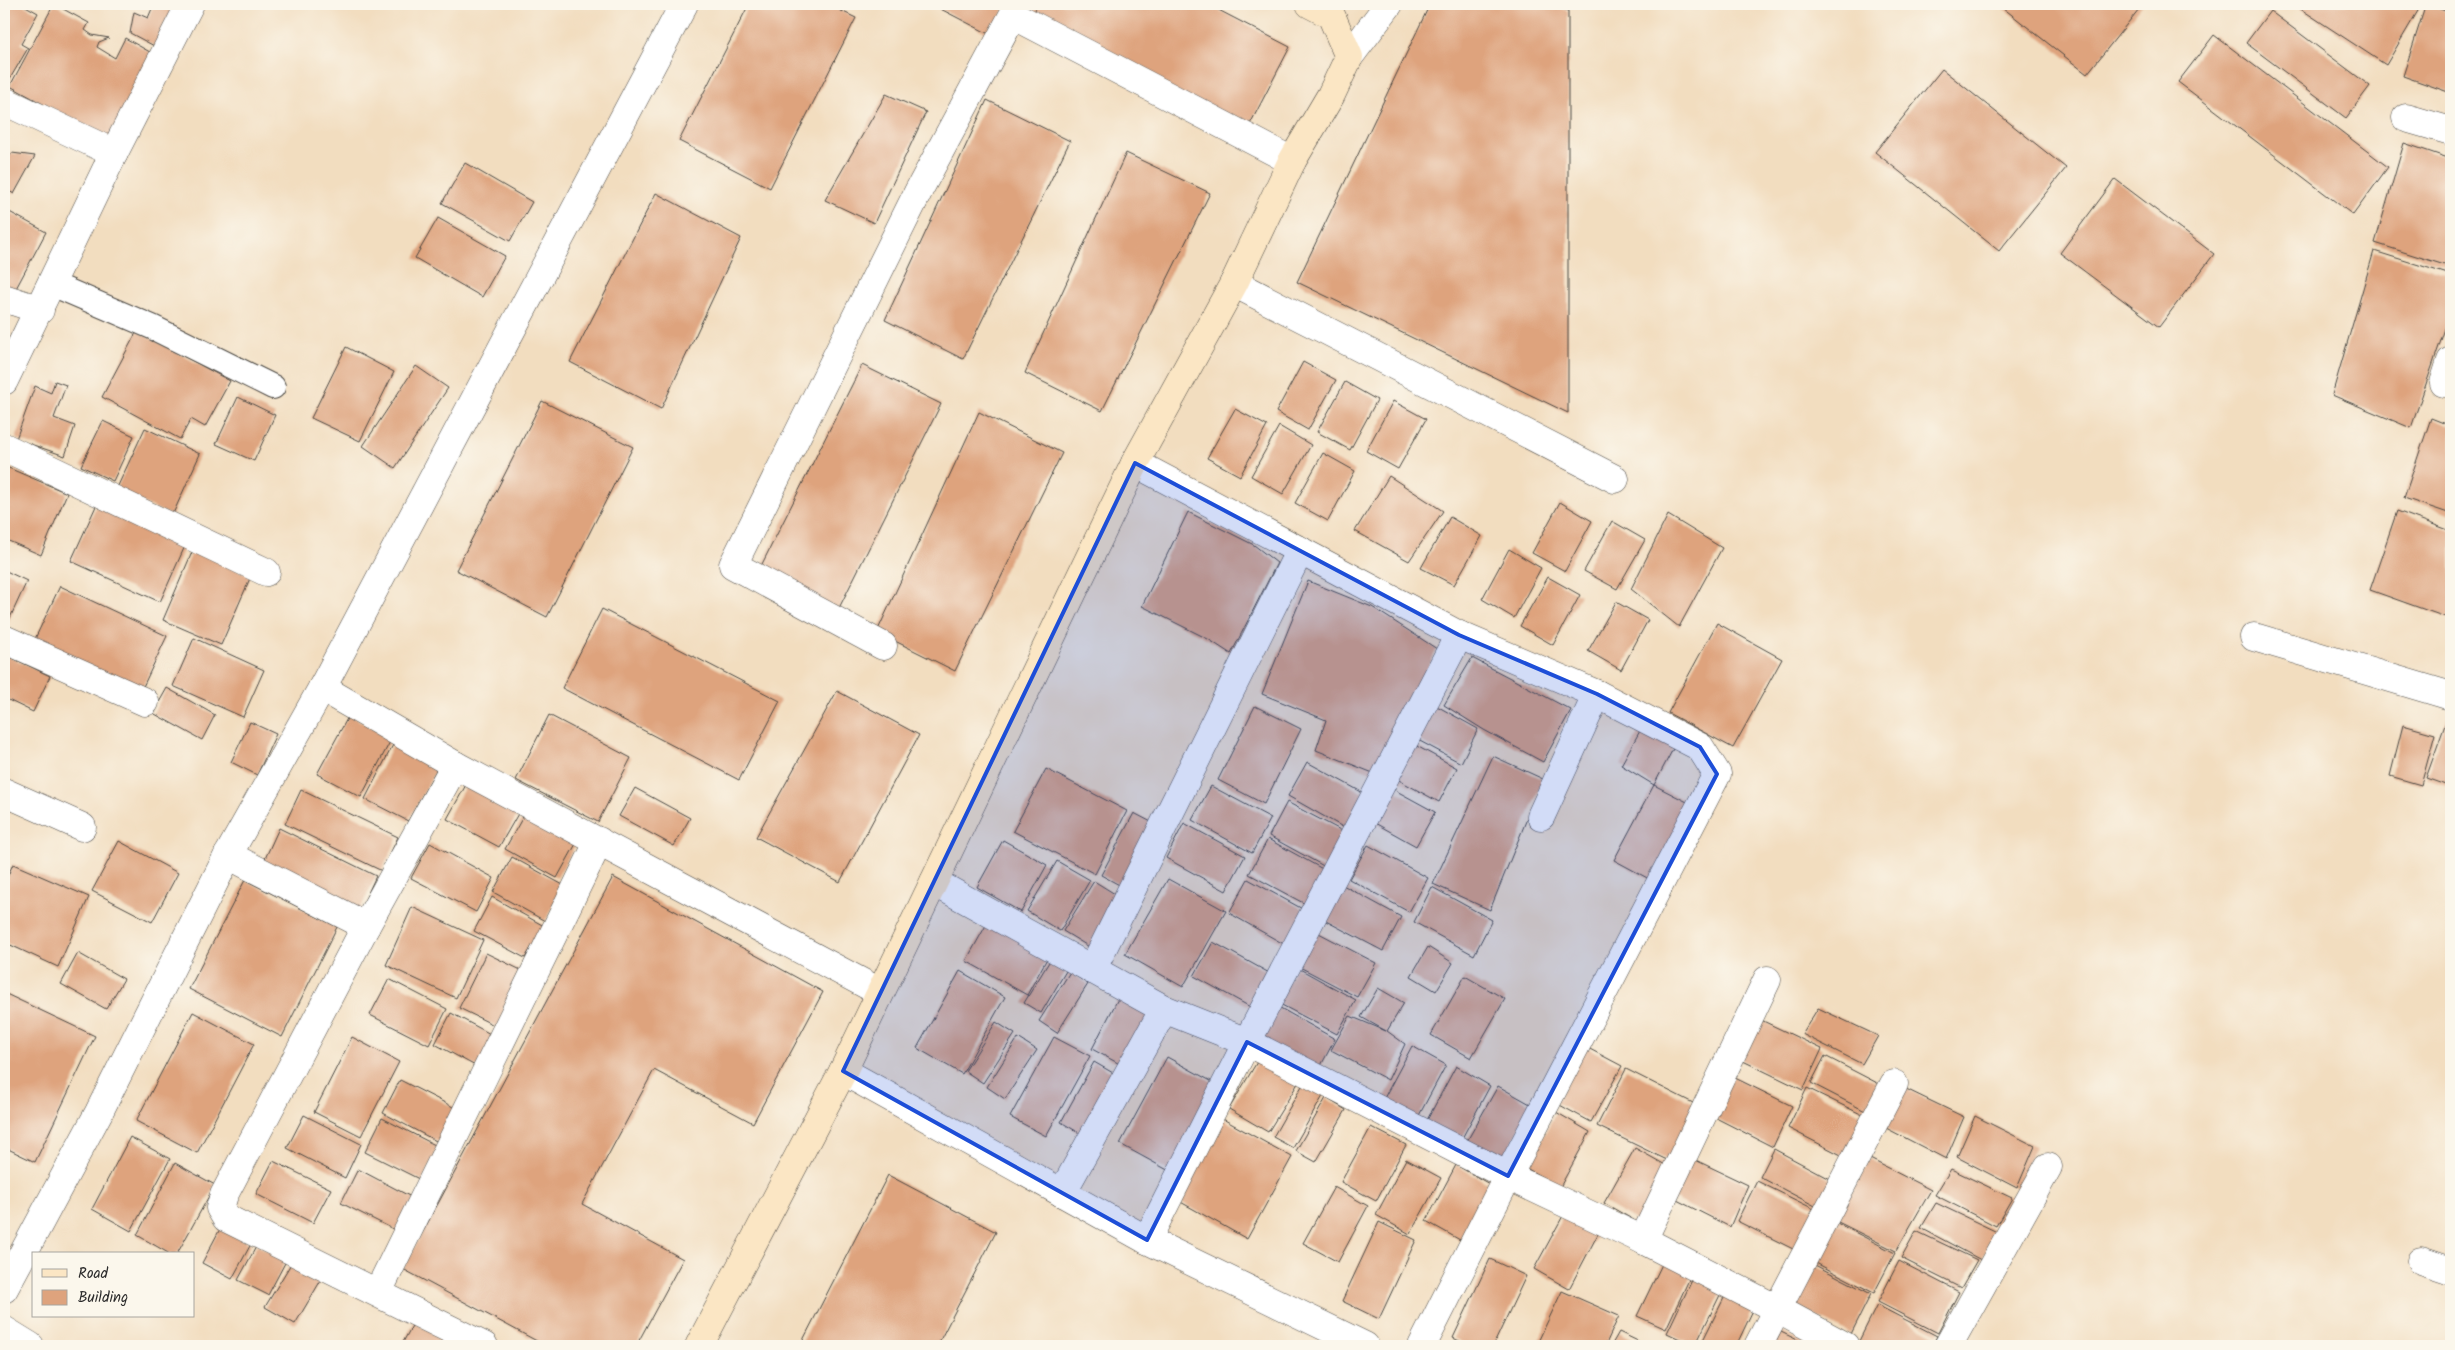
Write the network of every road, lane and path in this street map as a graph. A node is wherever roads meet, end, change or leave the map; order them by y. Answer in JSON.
{"nodes":[{"id":1,"x":190,"y":4,"type":"edge"},
{"id":2,"x":684,"y":4,"type":"edge"},
{"id":3,"x":1310,"y":4,"type":"edge"},
{"id":4,"x":1389,"y":4,"type":"edge"},
{"id":5,"x":1348,"y":57,"type":"junction"},
{"id":6,"x":4,"y":101,"type":"edge"},
{"id":7,"x":2406,"y":118,"type":"dead end"},
{"id":8,"x":2451,"y":131,"type":"edge"},
{"id":9,"x":114,"y":153,"type":"junction"},
{"id":10,"x":1292,"y":161,"type":"junction"},
{"id":11,"x":1234,"y":283,"type":"junction"},
{"id":12,"x":52,"y":284,"type":"junction"},
{"id":13,"x":4,"y":298,"type":"edge"},
{"id":14,"x":40,"y":310,"type":"junction"},
{"id":15,"x":4,"y":382,"type":"edge"},
{"id":16,"x":272,"y":387,"type":"dead end"},
{"id":17,"x":4,"y":447,"type":"edge"},
{"id":18,"x":1134,"y":463,"type":"junction"},
{"id":19,"x":1615,"y":480,"type":"dead end"},
{"id":20,"x":1300,"y":550,"type":"junction"},
{"id":21,"x":266,"y":572,"type":"dead end"},
{"id":22,"x":1459,"y":635,"type":"junction"},
{"id":23,"x":2254,"y":636,"type":"dead end"},
{"id":24,"x":4,"y":639,"type":"edge"},
{"id":25,"x":883,"y":646,"type":"dead end"},
{"id":26,"x":322,"y":688,"type":"junction"},
{"id":27,"x":1597,"y":694,"type":"junction"},
{"id":28,"x":2451,"y":696,"type":"edge"},
{"id":29,"x":145,"y":702,"type":"dead end"},
{"id":30,"x":455,"y":765,"type":"junction"},
{"id":31,"x":4,"y":792,"type":"edge"},
{"id":32,"x":1541,"y":816,"type":"dead end"},
{"id":33,"x":82,"y":827,"type":"dead end"},
{"id":34,"x":599,"y":841,"type":"junction"},
{"id":35,"x":228,"y":855,"type":"junction"},
{"id":36,"x":934,"y":882,"type":"junction"},
{"id":37,"x":366,"y":926,"type":"junction"},
{"id":38,"x":1092,"y":970,"type":"junction"},
{"id":39,"x":1767,"y":980,"type":"dead end"},
{"id":40,"x":880,"y":992,"type":"junction"},
{"id":41,"x":1164,"y":1009,"type":"junction"},
{"id":42,"x":1247,"y":1042,"type":"junction"},
{"id":43,"x":842,"y":1071,"type":"junction"},
{"id":44,"x":1894,"y":1084,"type":"dead end"},
{"id":45,"x":2048,"y":1167,"type":"dead end"},
{"id":46,"x":1508,"y":1176,"type":"junction"},
{"id":47,"x":1062,"y":1193,"type":"junction"},
{"id":48,"x":1147,"y":1240,"type":"junction"},
{"id":49,"x":1643,"y":1240,"type":"junction"},
{"id":50,"x":2420,"y":1261,"type":"dead end"},
{"id":51,"x":2451,"y":1271,"type":"edge"},
{"id":52,"x":4,"y":1288,"type":"edge"},
{"id":53,"x":378,"y":1292,"type":"junction"},
{"id":54,"x":1777,"y":1309,"type":"junction"},
{"id":55,"x":4,"y":1330,"type":"edge"},
{"id":56,"x":30,"y":1346,"type":"edge"},
{"id":57,"x":484,"y":1346,"type":"edge"},
{"id":58,"x":699,"y":1346,"type":"edge"},
{"id":59,"x":1365,"y":1346,"type":"edge"},
{"id":60,"x":1422,"y":1346,"type":"edge"},
{"id":61,"x":1758,"y":1346,"type":"edge"},
{"id":62,"x":1845,"y":1346,"type":"edge"},
{"id":63,"x":1948,"y":1346,"type":"edge"}],
"edges":[{"from":1,"to":9,"type":"street"},
{"from":2,"to":26,"type":"street"},
{"from":3,"to":5,"type":"street"},
{"from":4,"to":5,"type":"street"},
{"from":5,"to":10,"type":"street"},
{"from":6,"to":9,"type":"street"},
{"from":7,"to":8,"type":"street"},
{"from":9,"to":12,"type":"street"},
{"from":10,"to":11,"type":"street"},
{"from":10,"to":25,"type":"street"},
{"from":11,"to":18,"type":"street"},
{"from":11,"to":19,"type":"street"},
{"from":12,"to":14,"type":"street"},
{"from":12,"to":16,"type":"lane"},
{"from":13,"to":14,"type":"street"},
{"from":14,"to":15,"type":"street"},
{"from":17,"to":21,"type":"street"},
{"from":18,"to":20,"type":"street"},
{"from":18,"to":36,"type":"street"},
{"from":20,"to":22,"type":"street"},
{"from":20,"to":38,"type":"street"},
{"from":22,"to":27,"type":"street"},
{"from":22,"to":42,"type":"street"},
{"from":23,"to":28,"type":"street"},
{"from":24,"to":29,"type":"street"},
{"from":26,"to":30,"type":"street"},
{"from":26,"to":35,"type":"street"},
{"from":27,"to":32,"type":"street"},
{"from":27,"to":46,"type":"street"},
{"from":30,"to":34,"type":"street"},
{"from":30,"to":37,"type":"street"},
{"from":31,"to":33,"type":"street"},
{"from":34,"to":40,"type":"street"},
{"from":34,"to":53,"type":"street"},
{"from":35,"to":37,"type":"street"},
{"from":35,"to":52,"type":"street"},
{"from":36,"to":38,"type":"street"},
{"from":36,"to":40,"type":"street"},
{"from":37,"to":53,"type":"street"},
{"from":38,"to":41,"type":"street"},
{"from":39,"to":49,"type":"street"},
{"from":40,"to":43,"type":"street"},
{"from":41,"to":42,"type":"street"},
{"from":41,"to":47,"type":"street"},
{"from":42,"to":46,"type":"street"},
{"from":42,"to":48,"type":"street"},
{"from":43,"to":47,"type":"street"},
{"from":43,"to":58,"type":"street"},
{"from":44,"to":54,"type":"street"},
{"from":45,"to":63,"type":"street"},
{"from":46,"to":49,"type":"street"},
{"from":46,"to":60,"type":"street"},
{"from":47,"to":48,"type":"street"},
{"from":48,"to":59,"type":"street"},
{"from":49,"to":54,"type":"street"},
{"from":50,"to":51,"type":"street"},
{"from":53,"to":57,"type":"street"},
{"from":54,"to":61,"type":"street"},
{"from":54,"to":62,"type":"street"},
{"from":55,"to":56,"type":"street"}]}
